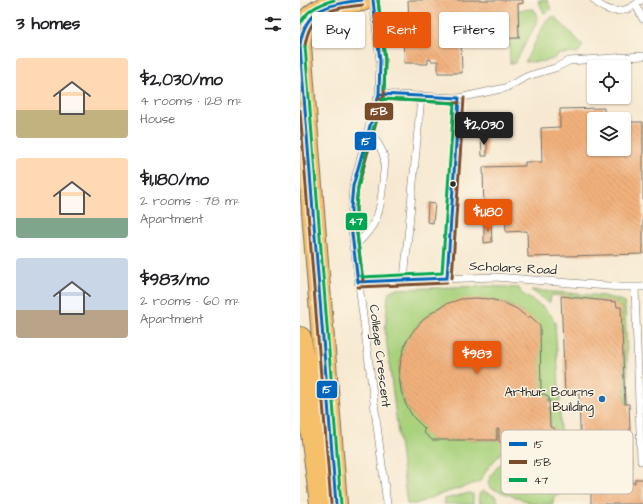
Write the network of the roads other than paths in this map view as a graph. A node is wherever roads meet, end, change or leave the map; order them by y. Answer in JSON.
{"nodes":[{"id":1,"x":362,"y":0,"type":"edge"},
{"id":2,"x":374,"y":0,"type":"edge"},
{"id":3,"x":594,"y":0,"type":"edge"},
{"id":4,"x":639,"y":2,"type":"edge"},
{"id":5,"x":643,"y":19,"type":"edge"},
{"id":6,"x":300,"y":45,"type":"edge"},
{"id":7,"x":643,"y":56,"type":"edge"},
{"id":8,"x":379,"y":94,"type":"junction"},
{"id":9,"x":421,"y":97,"type":"junction"},
{"id":10,"x":459,"y":98,"type":"junction"},
{"id":11,"x":368,"y":130,"type":"junction"},
{"id":12,"x":354,"y":248,"type":"junction"},
{"id":13,"x":447,"y":278,"type":"junction"},
{"id":14,"x":404,"y":280,"type":"junction"},
{"id":15,"x":358,"y":282,"type":"junction"},
{"id":16,"x":635,"y":287,"type":"junction"},
{"id":17,"x":643,"y":287,"type":"edge"},
{"id":18,"x":300,"y":338,"type":"edge"},
{"id":19,"x":641,"y":461,"type":"dead end"},
{"id":20,"x":321,"y":504,"type":"edge"},
{"id":21,"x":336,"y":504,"type":"edge"},
{"id":22,"x":387,"y":504,"type":"edge"}],
"edges":[{"from":1,"to":6,"type":"main road"},
{"from":2,"to":8,"type":"lane","name":"College Crescent"},
{"from":3,"to":4,"type":"lane"},
{"from":4,"to":5,"type":"lane"},
{"from":6,"to":21,"type":"main road"},
{"from":7,"to":10,"type":"lane"},
{"from":8,"to":9,"type":"lane"},
{"from":8,"to":11,"type":"lane","name":"College Crescent"},
{"from":9,"to":10,"type":"lane"},
{"from":9,"to":14,"type":"lane"},
{"from":10,"to":13,"type":"lane"},
{"from":11,"to":12,"type":"lane","name":"College Crescent"},
{"from":11,"to":12,"type":"lane"},
{"from":12,"to":15,"type":"lane","name":"College Crescent"},
{"from":13,"to":14,"type":"lane","name":"Scholars Road"},
{"from":13,"to":16,"type":"lane","name":"Scholars Road"},
{"from":14,"to":15,"type":"lane","name":"Scholars Road"},
{"from":15,"to":22,"type":"lane","name":"College Crescent"},
{"from":16,"to":17,"type":"lane","name":"Scholars Road"},
{"from":16,"to":19,"type":"lane"},
{"from":18,"to":20,"type":"main road"}]}
